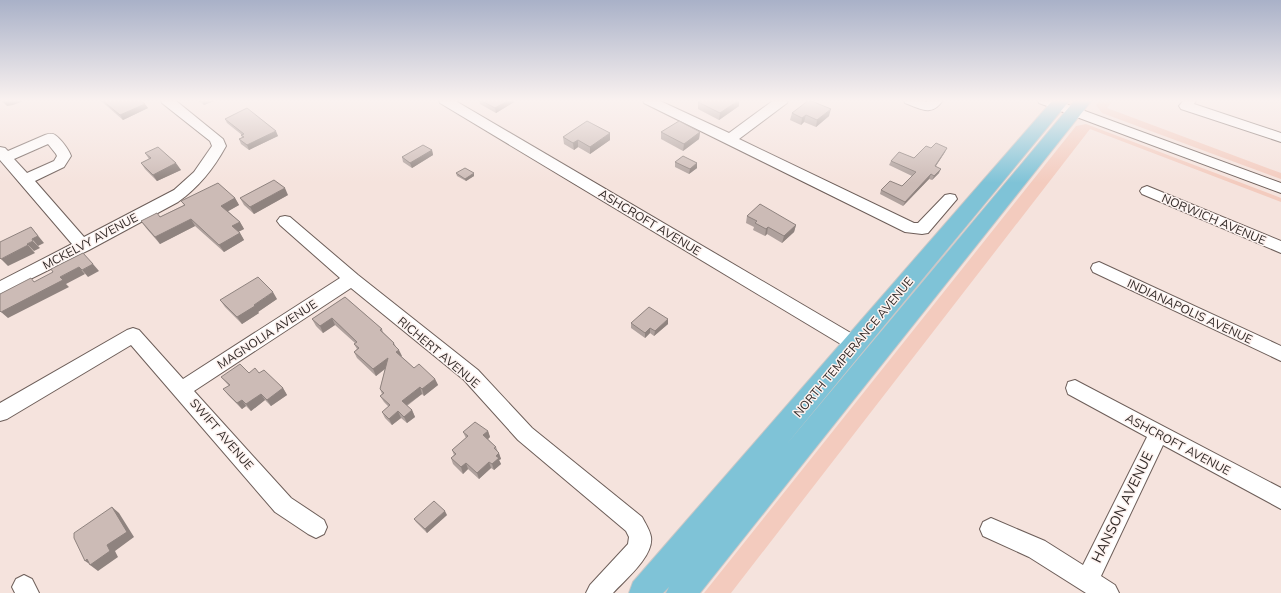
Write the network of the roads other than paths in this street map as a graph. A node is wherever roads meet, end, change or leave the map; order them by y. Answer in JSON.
{"nodes":[{"id":1,"x":202,"y":128,"type":"edge"},
{"id":2,"x":495,"y":128,"type":"edge"},
{"id":3,"x":706,"y":128,"type":"edge"},
{"id":4,"x":745,"y":128,"type":"edge"},
{"id":5,"x":1044,"y":128,"type":"edge"},
{"id":6,"x":1046,"y":128,"type":"edge"},
{"id":7,"x":1128,"y":128,"type":"edge"},
{"id":8,"x":1254,"y":128,"type":"edge"},
{"id":9,"x":1281,"y":138,"type":"edge"},
{"id":10,"x":730,"y":139,"type":"junction"},
{"id":11,"x":3,"y":154,"type":"edge"},
{"id":12,"x":25,"y":180,"type":"junction"},
{"id":13,"x":1281,"y":188,"type":"edge"},
{"id":14,"x":1147,"y":191,"type":"dead end"},
{"id":15,"x":950,"y":199,"type":"dead end"},
{"id":16,"x":285,"y":221,"type":"dead end"},
{"id":17,"x":83,"y":246,"type":"junction"},
{"id":18,"x":1281,"y":247,"type":"edge"},
{"id":19,"x":1100,"y":268,"type":"dead end"},
{"id":20,"x":352,"y":279,"type":"junction"},
{"id":21,"x":0,"y":288,"type":"edge"},
{"id":22,"x":855,"y":344,"type":"junction"},
{"id":23,"x":1281,"y":354,"type":"edge"},
{"id":24,"x":1075,"y":388,"type":"dead end"},
{"id":25,"x":182,"y":389,"type":"junction"},
{"id":26,"x":0,"y":413,"type":"edge"},
{"id":27,"x":1158,"y":434,"type":"junction"},
{"id":28,"x":1281,"y":499,"type":"edge"},
{"id":29,"x":316,"y":527,"type":"dead end"},
{"id":30,"x":991,"y":529,"type":"dead end"},
{"id":31,"x":1087,"y":580,"type":"junction"},
{"id":32,"x":598,"y":593,"type":"edge"},
{"id":33,"x":644,"y":593,"type":"edge"},
{"id":34,"x":681,"y":593,"type":"edge"},
{"id":35,"x":1107,"y":593,"type":"edge"}],
"edges":[{"from":1,"to":17,"type":"street","name":"MCKELVY AVENUE"},
{"from":2,"to":22,"type":"street","name":"ASHCROFT AVENUE"},
{"from":3,"to":10,"type":"street"},
{"from":4,"to":10,"type":"street"},
{"from":5,"to":22,"type":"main road","name":"NORTH TEMPERANCE AVENUE"},
{"from":6,"to":34,"type":"main road","name":"NORTH TEMPERANCE AVENUE"},
{"from":7,"to":13,"type":"street"},
{"from":8,"to":9,"type":"street"},
{"from":10,"to":15,"type":"street"},
{"from":11,"to":12,"type":"street"},
{"from":11,"to":12,"type":"street"},
{"from":12,"to":17,"type":"street"},
{"from":14,"to":18,"type":"street","name":"NORWICH AVENUE"},
{"from":16,"to":20,"type":"street","name":"RICHERT AVENUE"},
{"from":17,"to":21,"type":"street","name":"MCKELVY AVENUE"},
{"from":19,"to":23,"type":"street","name":"INDIANAPOLIS AVENUE"},
{"from":20,"to":25,"type":"street","name":"MAGNOLIA AVENUE"},
{"from":20,"to":32,"type":"street","name":"RICHERT AVENUE"},
{"from":22,"to":33,"type":"main road","name":"NORTH TEMPERANCE AVENUE"},
{"from":24,"to":27,"type":"street","name":"ASHCROFT AVENUE"},
{"from":25,"to":26,"type":"street","name":"SWIFT AVENUE"},
{"from":25,"to":29,"type":"street","name":"SWIFT AVENUE"},
{"from":27,"to":28,"type":"street","name":"ASHCROFT AVENUE"},
{"from":27,"to":31,"type":"street","name":"HANSON AVENUE"},
{"from":30,"to":31,"type":"street"},
{"from":31,"to":35,"type":"street"}]}
